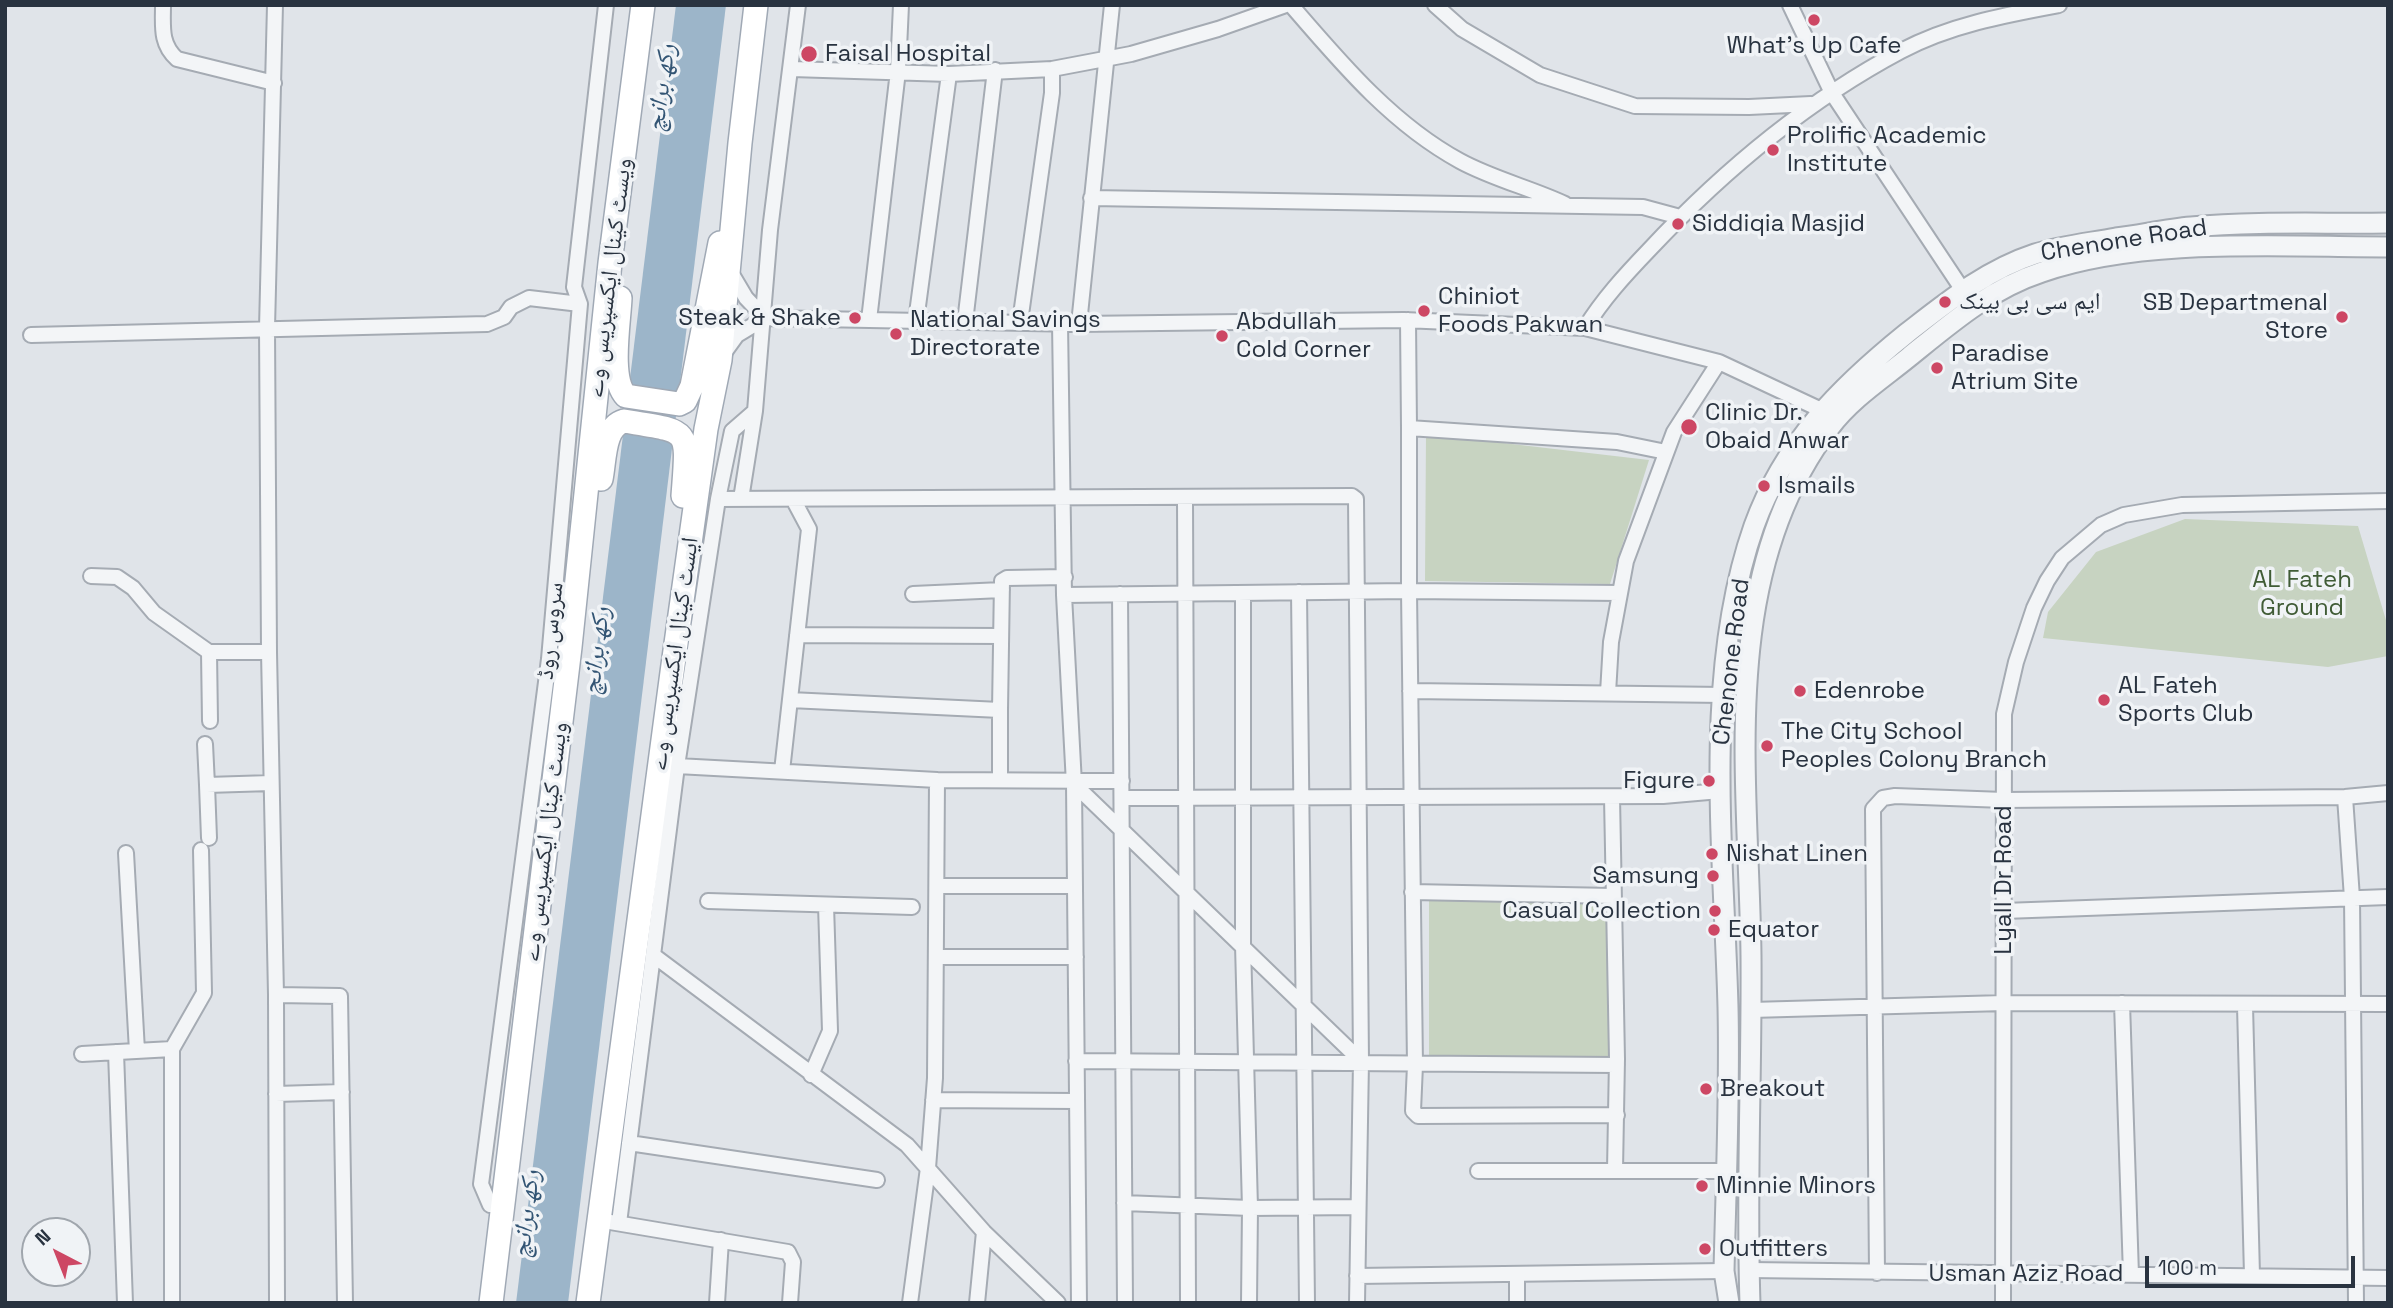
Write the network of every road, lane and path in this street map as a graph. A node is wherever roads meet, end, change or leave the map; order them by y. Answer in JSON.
{"nodes":[{"id":1,"x":163,"y":5,"type":"edge"},
{"id":2,"x":275,"y":5,"type":"edge"},
{"id":3,"x":606,"y":5,"type":"edge"},
{"id":4,"x":643,"y":5,"type":"edge"},
{"id":5,"x":756,"y":5,"type":"edge"},
{"id":6,"x":798,"y":5,"type":"edge"},
{"id":7,"x":901,"y":5,"type":"edge"},
{"id":8,"x":1112,"y":5,"type":"edge"},
{"id":9,"x":1288,"y":5,"type":"edge"},
{"id":10,"x":1434,"y":5,"type":"edge"},
{"id":11,"x":1790,"y":5,"type":"edge"},
{"id":12,"x":2059,"y":5,"type":"edge"},
{"id":13,"x":1107,"y":60,"type":"junction"},
{"id":14,"x":792,"y":69,"type":"junction"},
{"id":15,"x":1052,"y":69,"type":"junction"},
{"id":16,"x":995,"y":70,"type":"junction"},
{"id":17,"x":898,"y":71,"type":"junction"},
{"id":18,"x":949,"y":74,"type":"junction"},
{"id":19,"x":274,"y":83,"type":"junction"},
{"id":20,"x":1832,"y":93,"type":"junction"},
{"id":21,"x":1811,"y":104,"type":"junction"},
{"id":22,"x":628,"y":120,"type":"junction"},
{"id":23,"x":740,"y":143,"type":"junction"},
{"id":24,"x":1091,"y":198,"type":"junction"},
{"id":25,"x":1569,"y":206,"type":"junction"},
{"id":26,"x":1680,"y":217,"type":"junction"},
{"id":27,"x":2388,"y":223,"type":"edge"},
{"id":28,"x":2388,"y":247,"type":"edge"},
{"id":29,"x":730,"y":271,"type":"junction"},
{"id":30,"x":1962,"y":289,"type":"junction"},
{"id":31,"x":580,"y":304,"type":"junction"},
{"id":32,"x":765,"y":318,"type":"junction"},
{"id":33,"x":869,"y":320,"type":"junction"},
{"id":34,"x":1408,"y":320,"type":"junction"},
{"id":35,"x":916,"y":321,"type":"junction"},
{"id":36,"x":965,"y":322,"type":"junction"},
{"id":37,"x":1020,"y":322,"type":"junction"},
{"id":38,"x":1060,"y":323,"type":"junction"},
{"id":39,"x":1079,"y":324,"type":"junction"},
{"id":40,"x":267,"y":328,"type":"junction"},
{"id":41,"x":1585,"y":328,"type":"junction"},
{"id":42,"x":32,"y":335,"type":"dead end"},
{"id":43,"x":720,"y":360,"type":"junction"},
{"id":44,"x":1719,"y":362,"type":"junction"},
{"id":45,"x":755,"y":411,"type":"junction"},
{"id":46,"x":1829,"y":413,"type":"junction"},
{"id":47,"x":1409,"y":428,"type":"junction"},
{"id":48,"x":1666,"y":452,"type":"junction"},
{"id":49,"x":1063,"y":498,"type":"junction"},
{"id":50,"x":1185,"y":498,"type":"junction"},
{"id":51,"x":718,"y":499,"type":"junction"},
{"id":52,"x":741,"y":499,"type":"junction"},
{"id":53,"x":793,"y":499,"type":"junction"},
{"id":54,"x":2388,"y":501,"type":"edge"},
{"id":55,"x":91,"y":576,"type":"dead end"},
{"id":56,"x":1065,"y":577,"type":"junction"},
{"id":57,"x":1002,"y":590,"type":"junction"},
{"id":58,"x":1356,"y":591,"type":"junction"},
{"id":59,"x":1409,"y":591,"type":"junction"},
{"id":60,"x":1298,"y":592,"type":"junction"},
{"id":61,"x":1186,"y":593,"type":"junction"},
{"id":62,"x":1620,"y":593,"type":"junction"},
{"id":63,"x":913,"y":594,"type":"dead end"},
{"id":64,"x":1064,"y":594,"type":"junction"},
{"id":65,"x":1121,"y":594,"type":"junction"},
{"id":66,"x":1243,"y":594,"type":"junction"},
{"id":67,"x":797,"y":635,"type":"junction"},
{"id":68,"x":1001,"y":636,"type":"junction"},
{"id":69,"x":570,"y":647,"type":"junction"},
{"id":70,"x":209,"y":652,"type":"junction"},
{"id":71,"x":269,"y":652,"type":"junction"},
{"id":72,"x":673,"y":665,"type":"junction"},
{"id":73,"x":1410,"y":691,"type":"junction"},
{"id":74,"x":1608,"y":693,"type":"junction"},
{"id":75,"x":1724,"y":695,"type":"junction"},
{"id":76,"x":790,"y":700,"type":"junction"},
{"id":77,"x":1000,"y":710,"type":"junction"},
{"id":78,"x":210,"y":721,"type":"dead end"},
{"id":79,"x":205,"y":744,"type":"dead end"},
{"id":80,"x":677,"y":766,"type":"junction"},
{"id":81,"x":782,"y":771,"type":"junction"},
{"id":82,"x":937,"y":780,"type":"junction"},
{"id":83,"x":1000,"y":780,"type":"junction"},
{"id":84,"x":1122,"y":781,"type":"junction"},
{"id":85,"x":1074,"y":782,"type":"junction"},
{"id":86,"x":271,"y":783,"type":"junction"},
{"id":87,"x":208,"y":785,"type":"junction"},
{"id":88,"x":1720,"y":791,"type":"junction"},
{"id":89,"x":2388,"y":793,"type":"edge"},
{"id":90,"x":1186,"y":797,"type":"junction"},
{"id":91,"x":1301,"y":797,"type":"junction"},
{"id":92,"x":1357,"y":797,"type":"junction"},
{"id":93,"x":1411,"y":797,"type":"junction"},
{"id":94,"x":1612,"y":797,"type":"junction"},
{"id":95,"x":2345,"y":797,"type":"junction"},
{"id":96,"x":1123,"y":798,"type":"junction"},
{"id":97,"x":1243,"y":798,"type":"junction"},
{"id":98,"x":2004,"y":800,"type":"junction"},
{"id":99,"x":1123,"y":831,"type":"junction"},
{"id":100,"x":127,"y":853,"type":"dead end"},
{"id":101,"x":937,"y":886,"type":"junction"},
{"id":102,"x":1075,"y":886,"type":"junction"},
{"id":103,"x":1412,"y":892,"type":"junction"},
{"id":104,"x":1187,"y":894,"type":"junction"},
{"id":105,"x":1613,"y":896,"type":"junction"},
{"id":106,"x":2388,"y":897,"type":"edge"},
{"id":107,"x":2352,"y":898,"type":"junction"},
{"id":108,"x":708,"y":901,"type":"dead end"},
{"id":109,"x":826,"y":905,"type":"junction"},
{"id":110,"x":912,"y":907,"type":"dead end"},
{"id":111,"x":2004,"y":911,"type":"junction"},
{"id":112,"x":1243,"y":946,"type":"junction"},
{"id":113,"x":653,"y":955,"type":"junction"},
{"id":114,"x":936,"y":957,"type":"junction"},
{"id":115,"x":1076,"y":957,"type":"junction"},
{"id":116,"x":276,"y":995,"type":"junction"},
{"id":117,"x":2004,"y":1003,"type":"junction"},
{"id":118,"x":2122,"y":1003,"type":"junction"},
{"id":119,"x":2353,"y":1004,"type":"junction"},
{"id":120,"x":2388,"y":1004,"type":"edge"},
{"id":121,"x":1303,"y":1005,"type":"junction"},
{"id":122,"x":1875,"y":1006,"type":"junction"},
{"id":123,"x":2245,"y":1006,"type":"junction"},
{"id":124,"x":1751,"y":1010,"type":"junction"},
{"id":125,"x":172,"y":1049,"type":"junction"},
{"id":126,"x":137,"y":1051,"type":"junction"},
{"id":127,"x":116,"y":1052,"type":"junction"},
{"id":128,"x":82,"y":1054,"type":"dead end"},
{"id":129,"x":1076,"y":1061,"type":"junction"},
{"id":130,"x":1123,"y":1061,"type":"junction"},
{"id":131,"x":1187,"y":1061,"type":"junction"},
{"id":132,"x":1304,"y":1061,"type":"junction"},
{"id":133,"x":1361,"y":1061,"type":"junction"},
{"id":134,"x":1248,"y":1063,"type":"junction"},
{"id":135,"x":1415,"y":1065,"type":"junction"},
{"id":136,"x":1617,"y":1065,"type":"junction"},
{"id":137,"x":811,"y":1075,"type":"junction"},
{"id":138,"x":516,"y":1086,"type":"junction"},
{"id":139,"x":342,"y":1092,"type":"junction"},
{"id":140,"x":276,"y":1094,"type":"junction"},
{"id":141,"x":933,"y":1100,"type":"junction"},
{"id":142,"x":1076,"y":1101,"type":"junction"},
{"id":143,"x":1617,"y":1115,"type":"junction"},
{"id":144,"x":629,"y":1143,"type":"junction"},
{"id":145,"x":928,"y":1168,"type":"junction"},
{"id":146,"x":1615,"y":1170,"type":"junction"},
{"id":147,"x":1478,"y":1171,"type":"dead end"},
{"id":148,"x":1727,"y":1171,"type":"junction"},
{"id":149,"x":877,"y":1180,"type":"dead end"},
{"id":150,"x":1124,"y":1203,"type":"junction"},
{"id":151,"x":490,"y":1205,"type":"junction"},
{"id":152,"x":1188,"y":1207,"type":"junction"},
{"id":153,"x":1306,"y":1207,"type":"junction"},
{"id":154,"x":1358,"y":1207,"type":"junction"},
{"id":155,"x":1251,"y":1208,"type":"junction"},
{"id":156,"x":610,"y":1221,"type":"junction"},
{"id":157,"x":984,"y":1233,"type":"junction"},
{"id":158,"x":721,"y":1240,"type":"junction"},
{"id":159,"x":1749,"y":1270,"type":"junction"},
{"id":160,"x":1724,"y":1271,"type":"junction"},
{"id":161,"x":1877,"y":1273,"type":"junction"},
{"id":162,"x":2004,"y":1274,"type":"junction"},
{"id":163,"x":2131,"y":1275,"type":"junction"},
{"id":164,"x":2252,"y":1275,"type":"junction"},
{"id":165,"x":1357,"y":1276,"type":"junction"},
{"id":166,"x":1517,"y":1276,"type":"junction"},
{"id":167,"x":2356,"y":1278,"type":"junction"},
{"id":168,"x":2388,"y":1278,"type":"edge"},
{"id":169,"x":125,"y":1303,"type":"edge"},
{"id":170,"x":172,"y":1303,"type":"edge"},
{"id":171,"x":276,"y":1303,"type":"edge"},
{"id":172,"x":345,"y":1303,"type":"edge"},
{"id":173,"x":478,"y":1303,"type":"edge"},
{"id":174,"x":491,"y":1303,"type":"edge"},
{"id":175,"x":588,"y":1303,"type":"edge"},
{"id":176,"x":595,"y":1303,"type":"edge"},
{"id":177,"x":717,"y":1303,"type":"edge"},
{"id":178,"x":790,"y":1303,"type":"edge"},
{"id":179,"x":910,"y":1303,"type":"edge"},
{"id":180,"x":977,"y":1303,"type":"edge"},
{"id":181,"x":1058,"y":1303,"type":"edge"},
{"id":182,"x":1079,"y":1303,"type":"edge"},
{"id":183,"x":1125,"y":1303,"type":"edge"},
{"id":184,"x":1188,"y":1303,"type":"edge"},
{"id":185,"x":1249,"y":1303,"type":"edge"},
{"id":186,"x":1307,"y":1303,"type":"edge"},
{"id":187,"x":1357,"y":1303,"type":"edge"},
{"id":188,"x":1517,"y":1303,"type":"edge"},
{"id":189,"x":1728,"y":1303,"type":"edge"},
{"id":190,"x":1750,"y":1303,"type":"edge"},
{"id":191,"x":2003,"y":1303,"type":"edge"},
{"id":192,"x":2356,"y":1303,"type":"edge"}],
"edges":[{"from":1,"to":19,"type":"street"},
{"from":2,"to":19,"type":"street"},
{"from":3,"to":31,"type":"street","name":"سروس روڈ"},
{"from":4,"to":22,"type":"main road","name":"ویسٹ کینال ایکسپریس وے"},
{"from":5,"to":23,"type":"main road","name":"ایسٹ کینال ایکسپریس وے"},
{"from":6,"to":14,"type":"street"},
{"from":7,"to":17,"type":"street"},
{"from":8,"to":13,"type":"street"},
{"from":9,"to":13,"type":"street"},
{"from":9,"to":25,"type":"street"},
{"from":10,"to":21,"type":"street"},
{"from":11,"to":20,"type":"street"},
{"from":12,"to":20,"type":"street"},
{"from":13,"to":15,"type":"street"},
{"from":13,"to":24,"type":"street"},
{"from":14,"to":17,"type":"street"},
{"from":14,"to":32,"type":"street"},
{"from":15,"to":16,"type":"street"},
{"from":15,"to":37,"type":"street"},
{"from":16,"to":18,"type":"street"},
{"from":16,"to":36,"type":"street"},
{"from":17,"to":18,"type":"street"},
{"from":17,"to":33,"type":"street"},
{"from":18,"to":35,"type":"street"},
{"from":19,"to":40,"type":"street"},
{"from":20,"to":21,"type":"street"},
{"from":20,"to":30,"type":"street"},
{"from":21,"to":26,"type":"street"},
{"from":22,"to":23,"type":"main road"},
{"from":22,"to":69,"type":"main road","name":"ویسٹ کینال ایکسپریس وے"},
{"from":23,"to":29,"type":"main road","name":"ایسٹ کینال ایکسپریس وے"},
{"from":24,"to":25,"type":"street"},
{"from":24,"to":39,"type":"street"},
{"from":25,"to":26,"type":"street"},
{"from":26,"to":41,"type":"street"},
{"from":27,"to":30,"type":"street","name":"Chenone Road"},
{"from":28,"to":46,"type":"street","name":"Chenone Road"},
{"from":29,"to":32,"type":"street"},
{"from":29,"to":43,"type":"main road","name":"ایسٹ کینال ایکسپریس وے"},
{"from":30,"to":46,"type":"street","name":"Chenone Road"},
{"from":31,"to":40,"type":"street"},
{"from":31,"to":151,"type":"street","name":"سروس روڈ"},
{"from":32,"to":33,"type":"street"},
{"from":32,"to":43,"type":"street"},
{"from":32,"to":45,"type":"street"},
{"from":33,"to":35,"type":"street"},
{"from":34,"to":39,"type":"street"},
{"from":34,"to":41,"type":"street"},
{"from":34,"to":47,"type":"street"},
{"from":35,"to":36,"type":"street"},
{"from":36,"to":37,"type":"street"},
{"from":37,"to":38,"type":"street"},
{"from":38,"to":39,"type":"street"},
{"from":38,"to":49,"type":"street"},
{"from":40,"to":42,"type":"street"},
{"from":40,"to":71,"type":"street"},
{"from":41,"to":44,"type":"street"},
{"from":43,"to":72,"type":"main road","name":"ایسٹ کینال ایکسپریس وے"},
{"from":44,"to":46,"type":"street"},
{"from":44,"to":48,"type":"street"},
{"from":45,"to":51,"type":"street"},
{"from":45,"to":52,"type":"street"},
{"from":46,"to":75,"type":"street","name":"Chenone Road"},
{"from":46,"to":124,"type":"street","name":"Chenone Road"},
{"from":47,"to":48,"type":"street"},
{"from":47,"to":59,"type":"street"},
{"from":48,"to":62,"type":"street"},
{"from":49,"to":50,"type":"street"},
{"from":49,"to":53,"type":"street"},
{"from":49,"to":56,"type":"street"},
{"from":50,"to":58,"type":"street"},
{"from":50,"to":61,"type":"street"},
{"from":51,"to":52,"type":"street"},
{"from":51,"to":80,"type":"street"},
{"from":52,"to":53,"type":"street"},
{"from":53,"to":67,"type":"street"},
{"from":54,"to":98,"type":"street","name":"Lyall Dr Road"},
{"from":55,"to":70,"type":"street"},
{"from":56,"to":57,"type":"street"},
{"from":56,"to":64,"type":"street"},
{"from":57,"to":63,"type":"street"},
{"from":57,"to":68,"type":"street"},
{"from":58,"to":59,"type":"street"},
{"from":58,"to":60,"type":"street"},
{"from":58,"to":92,"type":"street"},
{"from":59,"to":62,"type":"street"},
{"from":59,"to":73,"type":"street"},
{"from":60,"to":66,"type":"street"},
{"from":60,"to":91,"type":"street"},
{"from":61,"to":65,"type":"street"},
{"from":61,"to":66,"type":"street"},
{"from":61,"to":90,"type":"street"},
{"from":62,"to":74,"type":"street"},
{"from":64,"to":65,"type":"street"},
{"from":64,"to":85,"type":"street"},
{"from":65,"to":84,"type":"street"},
{"from":66,"to":97,"type":"street"},
{"from":67,"to":68,"type":"street"},
{"from":67,"to":76,"type":"street"},
{"from":68,"to":77,"type":"street"},
{"from":69,"to":72,"type":"main road"},
{"from":69,"to":138,"type":"main road","name":"ویسٹ کینال ایکسپریس وے"},
{"from":70,"to":71,"type":"street"},
{"from":70,"to":78,"type":"street"},
{"from":71,"to":86,"type":"street"},
{"from":72,"to":156,"type":"main road","name":"ایسٹ کینال ایکسپریس وے"},
{"from":73,"to":74,"type":"street"},
{"from":73,"to":93,"type":"street"},
{"from":74,"to":75,"type":"street"},
{"from":75,"to":88,"type":"street","name":"Chenone Road"},
{"from":76,"to":77,"type":"street"},
{"from":76,"to":81,"type":"street"},
{"from":77,"to":83,"type":"street"},
{"from":79,"to":87,"type":"street"},
{"from":80,"to":81,"type":"street"},
{"from":80,"to":113,"type":"street"},
{"from":81,"to":82,"type":"street"},
{"from":82,"to":83,"type":"street"},
{"from":82,"to":101,"type":"street"},
{"from":83,"to":85,"type":"street"},
{"from":84,"to":85,"type":"street"},
{"from":84,"to":96,"type":"street"},
{"from":85,"to":99,"type":"street"},
{"from":85,"to":102,"type":"street"},
{"from":86,"to":87,"type":"street"},
{"from":86,"to":116,"type":"street"},
{"from":87,"to":125,"type":"street"},
{"from":88,"to":94,"type":"street"},
{"from":88,"to":148,"type":"street","name":"Chenone Road"},
{"from":89,"to":95,"type":"street"},
{"from":90,"to":96,"type":"street"},
{"from":90,"to":97,"type":"street"},
{"from":90,"to":104,"type":"street"},
{"from":91,"to":92,"type":"street"},
{"from":91,"to":97,"type":"street"},
{"from":91,"to":121,"type":"street"},
{"from":92,"to":93,"type":"street"},
{"from":92,"to":133,"type":"street"},
{"from":93,"to":94,"type":"street"},
{"from":93,"to":103,"type":"street"},
{"from":94,"to":105,"type":"street"},
{"from":95,"to":98,"type":"street"},
{"from":95,"to":107,"type":"street"},
{"from":96,"to":99,"type":"street"},
{"from":97,"to":112,"type":"street"},
{"from":98,"to":111,"type":"street","name":"Lyall Dr Road"},
{"from":98,"to":122,"type":"street"},
{"from":99,"to":104,"type":"street"},
{"from":99,"to":130,"type":"street"},
{"from":100,"to":126,"type":"street"},
{"from":101,"to":102,"type":"street"},
{"from":101,"to":114,"type":"street"},
{"from":102,"to":115,"type":"street"},
{"from":103,"to":105,"type":"street"},
{"from":103,"to":135,"type":"street"},
{"from":104,"to":112,"type":"street"},
{"from":104,"to":131,"type":"street"},
{"from":105,"to":136,"type":"street"},
{"from":106,"to":107,"type":"street"},
{"from":107,"to":111,"type":"street"},
{"from":107,"to":119,"type":"street"},
{"from":108,"to":109,"type":"street"},
{"from":109,"to":110,"type":"street"},
{"from":109,"to":137,"type":"street"},
{"from":111,"to":117,"type":"street","name":"Lyall Dr Road"},
{"from":112,"to":121,"type":"street"},
{"from":112,"to":134,"type":"street"},
{"from":113,"to":137,"type":"street"},
{"from":113,"to":144,"type":"street"},
{"from":114,"to":115,"type":"street"},
{"from":114,"to":141,"type":"street"},
{"from":115,"to":129,"type":"street"},
{"from":116,"to":139,"type":"street"},
{"from":116,"to":140,"type":"street"},
{"from":117,"to":118,"type":"street"},
{"from":117,"to":122,"type":"street"},
{"from":117,"to":162,"type":"street","name":"Lyall Dr Road"},
{"from":118,"to":123,"type":"street"},
{"from":118,"to":163,"type":"street"},
{"from":119,"to":120,"type":"street"},
{"from":119,"to":123,"type":"street"},
{"from":119,"to":167,"type":"street"},
{"from":121,"to":132,"type":"street"},
{"from":121,"to":133,"type":"street"},
{"from":122,"to":124,"type":"street"},
{"from":122,"to":161,"type":"street"},
{"from":123,"to":164,"type":"street"},
{"from":124,"to":159,"type":"street","name":"Chenone Road"},
{"from":125,"to":126,"type":"street"},
{"from":125,"to":170,"type":"street"},
{"from":126,"to":127,"type":"street"},
{"from":127,"to":128,"type":"street"},
{"from":127,"to":169,"type":"street"},
{"from":129,"to":130,"type":"street"},
{"from":129,"to":142,"type":"street"},
{"from":130,"to":131,"type":"street"},
{"from":130,"to":150,"type":"street"},
{"from":131,"to":134,"type":"street"},
{"from":131,"to":152,"type":"street"},
{"from":132,"to":133,"type":"street"},
{"from":132,"to":134,"type":"street"},
{"from":132,"to":153,"type":"street"},
{"from":133,"to":135,"type":"street"},
{"from":133,"to":154,"type":"street"},
{"from":134,"to":155,"type":"street"},
{"from":135,"to":136,"type":"street"},
{"from":135,"to":143,"type":"street"},
{"from":136,"to":143,"type":"street"},
{"from":137,"to":145,"type":"street"},
{"from":138,"to":151,"type":"main road"},
{"from":138,"to":174,"type":"main road","name":"ویسٹ کینال ایکسپریس وے"},
{"from":139,"to":140,"type":"street"},
{"from":139,"to":172,"type":"street"},
{"from":140,"to":171,"type":"street"},
{"from":141,"to":142,"type":"street"},
{"from":141,"to":145,"type":"street"},
{"from":142,"to":182,"type":"street"},
{"from":143,"to":146,"type":"street"},
{"from":144,"to":149,"type":"street"},
{"from":144,"to":156,"type":"street"},
{"from":145,"to":157,"type":"street"},
{"from":145,"to":179,"type":"street"},
{"from":146,"to":147,"type":"street"},
{"from":146,"to":148,"type":"street"},
{"from":148,"to":160,"type":"street","name":"Chenone Road"},
{"from":150,"to":152,"type":"street"},
{"from":150,"to":183,"type":"street"},
{"from":151,"to":173,"type":"main road"},
{"from":152,"to":155,"type":"street"},
{"from":152,"to":184,"type":"street"},
{"from":153,"to":154,"type":"street"},
{"from":153,"to":155,"type":"street"},
{"from":153,"to":186,"type":"street"},
{"from":154,"to":165,"type":"street"},
{"from":155,"to":185,"type":"street"},
{"from":156,"to":158,"type":"street"},
{"from":156,"to":175,"type":"main road","name":"ایسٹ کینال ایکسپریس وے"},
{"from":156,"to":176,"type":"main road"},
{"from":157,"to":180,"type":"street"},
{"from":157,"to":181,"type":"street"},
{"from":158,"to":177,"type":"street"},
{"from":158,"to":178,"type":"street"},
{"from":159,"to":161,"type":"street","name":"Usman Aziz Road"},
{"from":159,"to":190,"type":"street","name":"Chenone Road"},
{"from":160,"to":166,"type":"street"},
{"from":160,"to":189,"type":"street","name":"Chenone Road"},
{"from":161,"to":162,"type":"street","name":"Usman Aziz Road"},
{"from":162,"to":163,"type":"street","name":"Usman Aziz Road"},
{"from":162,"to":191,"type":"street","name":"Lyall Dr Road"},
{"from":163,"to":164,"type":"street","name":"Usman Aziz Road"},
{"from":164,"to":167,"type":"street","name":"Usman Aziz Road"},
{"from":165,"to":166,"type":"street"},
{"from":165,"to":187,"type":"street"},
{"from":166,"to":188,"type":"street"},
{"from":167,"to":168,"type":"street","name":"Usman Aziz Road"},
{"from":167,"to":192,"type":"street"}]}
